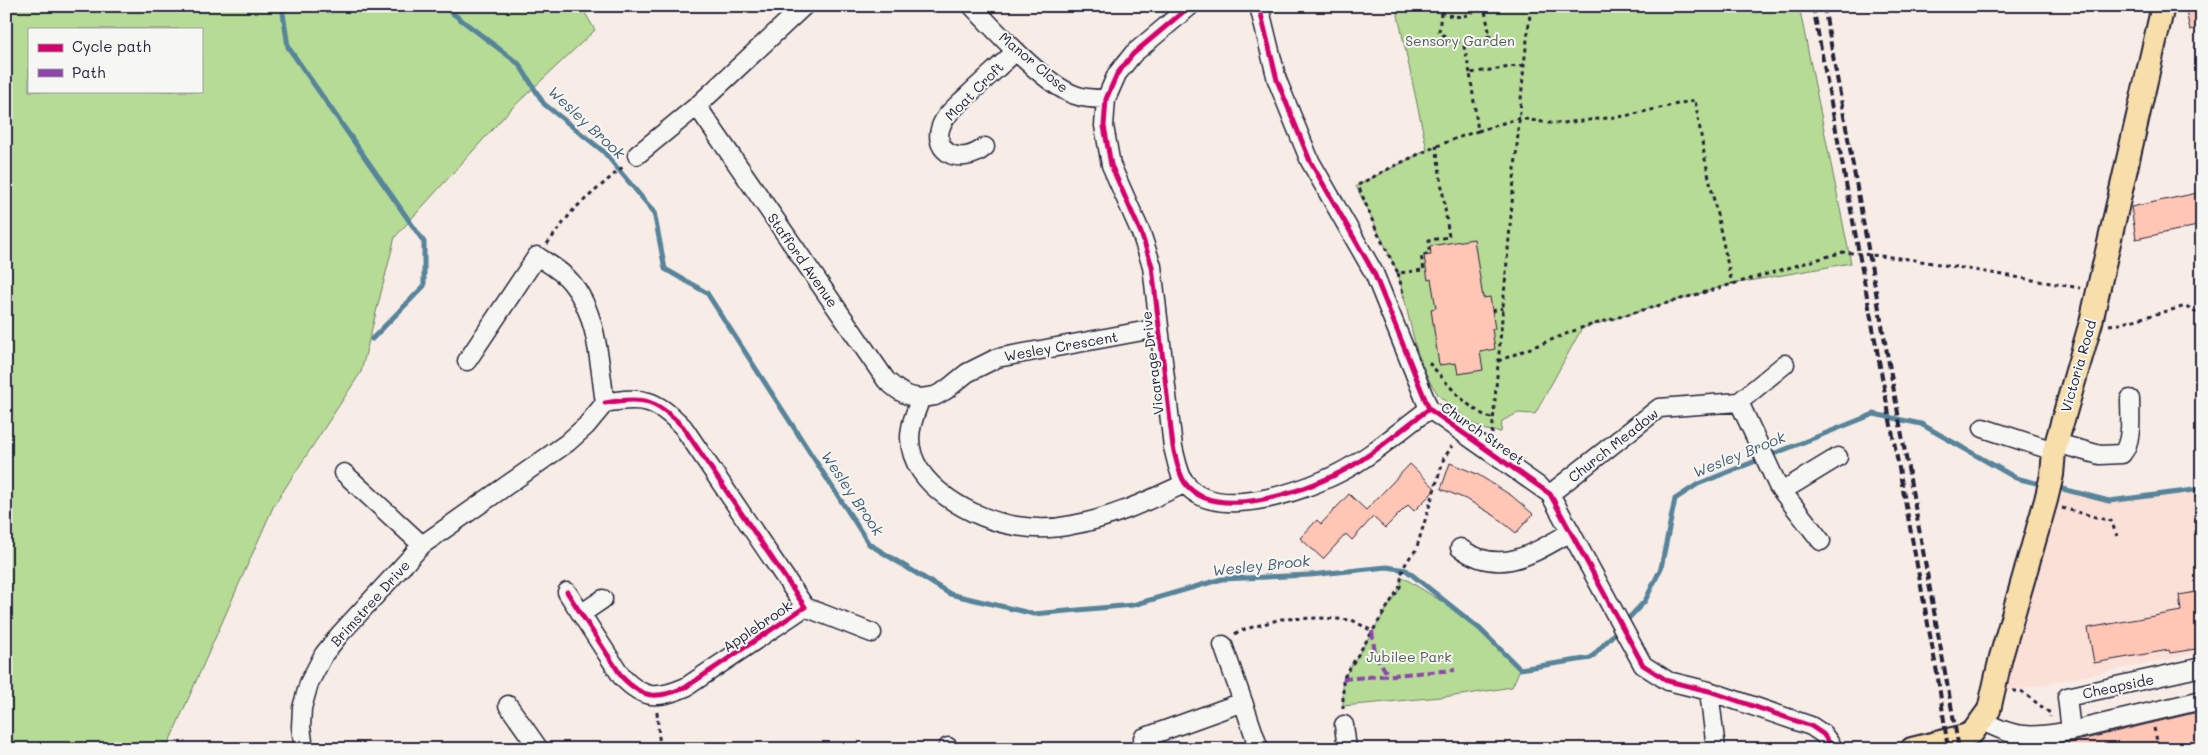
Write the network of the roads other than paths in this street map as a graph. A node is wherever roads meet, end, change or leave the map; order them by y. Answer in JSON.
{"nodes":[{"id":1,"x":804,"y":6,"type":"edge"},
{"id":2,"x":972,"y":6,"type":"edge"},
{"id":3,"x":1190,"y":6,"type":"edge"},
{"id":4,"x":1259,"y":6,"type":"edge"},
{"id":5,"x":2163,"y":6,"type":"edge"},
{"id":6,"x":1016,"y":51,"type":"junction"},
{"id":7,"x":1106,"y":99,"type":"junction"},
{"id":8,"x":697,"y":106,"type":"junction"},
{"id":9,"x":984,"y":147,"type":"dead end"},
{"id":10,"x":632,"y":159,"type":"road end"},
{"id":11,"x":1159,"y":328,"type":"junction"},
{"id":12,"x":467,"y":361,"type":"dead end"},
{"id":13,"x":1785,"y":364,"type":"dead end"},
{"id":14,"x":921,"y":398,"type":"junction"},
{"id":15,"x":2130,"y":399,"type":"dead end"},
{"id":16,"x":1739,"y":402,"type":"junction"},
{"id":17,"x":605,"y":403,"type":"junction"},
{"id":18,"x":1429,"y":409,"type":"junction"},
{"id":19,"x":1983,"y":428,"type":"dead end"},
{"id":20,"x":2055,"y":447,"type":"junction"},
{"id":21,"x":1838,"y":458,"type":"dead end"},
{"id":22,"x":344,"y":473,"type":"dead end"},
{"id":23,"x":1186,"y":483,"type":"junction"},
{"id":24,"x":1782,"y":491,"type":"junction"},
{"id":25,"x":1550,"y":494,"type":"junction"},
{"id":26,"x":1571,"y":532,"type":"junction"},
{"id":27,"x":1821,"y":541,"type":"dead end"},
{"id":28,"x":422,"y":545,"type":"junction"},
{"id":29,"x":1460,"y":548,"type":"dead end"},
{"id":30,"x":566,"y":592,"type":"dead end"},
{"id":31,"x":603,"y":599,"type":"dead end"},
{"id":32,"x":805,"y":607,"type":"junction"},
{"id":33,"x":581,"y":614,"type":"junction"},
{"id":34,"x":872,"y":633,"type":"dead end"},
{"id":35,"x":1223,"y":645,"type":"road end"},
{"id":36,"x":2202,"y":667,"type":"edge"},
{"id":37,"x":1709,"y":690,"type":"junction"},
{"id":38,"x":2202,"y":700,"type":"edge"},
{"id":39,"x":1243,"y":702,"type":"junction"},
{"id":40,"x":508,"y":705,"type":"dead end"},
{"id":41,"x":1982,"y":721,"type":"junction"},
{"id":42,"x":1344,"y":725,"type":"road end"},
{"id":43,"x":2071,"y":731,"type":"junction"},
{"id":44,"x":1143,"y":738,"type":"dead end"},
{"id":45,"x":2026,"y":742,"type":"edge"},
{"id":46,"x":304,"y":749,"type":"edge"},
{"id":47,"x":539,"y":749,"type":"edge"},
{"id":48,"x":1259,"y":749,"type":"edge"},
{"id":49,"x":1347,"y":749,"type":"edge"},
{"id":50,"x":1716,"y":749,"type":"edge"},
{"id":51,"x":1834,"y":749,"type":"edge"},
{"id":52,"x":1912,"y":749,"type":"edge"}],
"edges":[{"from":1,"to":8,"type":"street"},
{"from":2,"to":6,"type":"street","name":"Manor Close"},
{"from":3,"to":7,"type":"street","name":"Vicarage Drive"},
{"from":4,"to":18,"type":"street","name":"Church Street"},
{"from":5,"to":20,"type":"main road","name":"Victoria Road"},
{"from":6,"to":7,"type":"street","name":"Manor Close"},
{"from":6,"to":9,"type":"street","name":"Moat Croft"},
{"from":7,"to":11,"type":"street","name":"Vicarage Drive"},
{"from":8,"to":10,"type":"street"},
{"from":8,"to":14,"type":"street","name":"Stafford Avenue"},
{"from":11,"to":14,"type":"street","name":"Wesley Crescent"},
{"from":11,"to":23,"type":"street","name":"Vicarage Drive"},
{"from":12,"to":17,"type":"street"},
{"from":13,"to":16,"type":"street"},
{"from":14,"to":23,"type":"street"},
{"from":15,"to":20,"type":"street"},
{"from":16,"to":24,"type":"street"},
{"from":16,"to":25,"type":"street","name":"Church Meadow"},
{"from":17,"to":28,"type":"street","name":"Brimstree Drive"},
{"from":17,"to":32,"type":"street","name":"Applebrook"},
{"from":18,"to":23,"type":"street"},
{"from":18,"to":25,"type":"street","name":"Church Street"},
{"from":19,"to":20,"type":"street"},
{"from":20,"to":41,"type":"main road","name":"Victoria Road"},
{"from":21,"to":24,"type":"street"},
{"from":22,"to":28,"type":"street"},
{"from":24,"to":27,"type":"street"},
{"from":25,"to":26,"type":"street","name":"Church Street"},
{"from":26,"to":29,"type":"street"},
{"from":26,"to":37,"type":"street","name":"Church Street"},
{"from":28,"to":46,"type":"street","name":"Brimstree Drive"},
{"from":30,"to":33,"type":"street"},
{"from":31,"to":33,"type":"street"},
{"from":32,"to":33,"type":"street","name":"Applebrook"},
{"from":32,"to":34,"type":"street","name":"Applebrook"},
{"from":35,"to":39,"type":"street"},
{"from":36,"to":43,"type":"street","name":"Cheapside"},
{"from":37,"to":50,"type":"street"},
{"from":37,"to":51,"type":"street","name":"Church Street"},
{"from":38,"to":43,"type":"street"},
{"from":39,"to":44,"type":"street"},
{"from":39,"to":48,"type":"street"},
{"from":40,"to":47,"type":"street"},
{"from":41,"to":45,"type":"street"},
{"from":41,"to":52,"type":"main road"},
{"from":42,"to":49,"type":"street"},
{"from":43,"to":45,"type":"street"}]}
